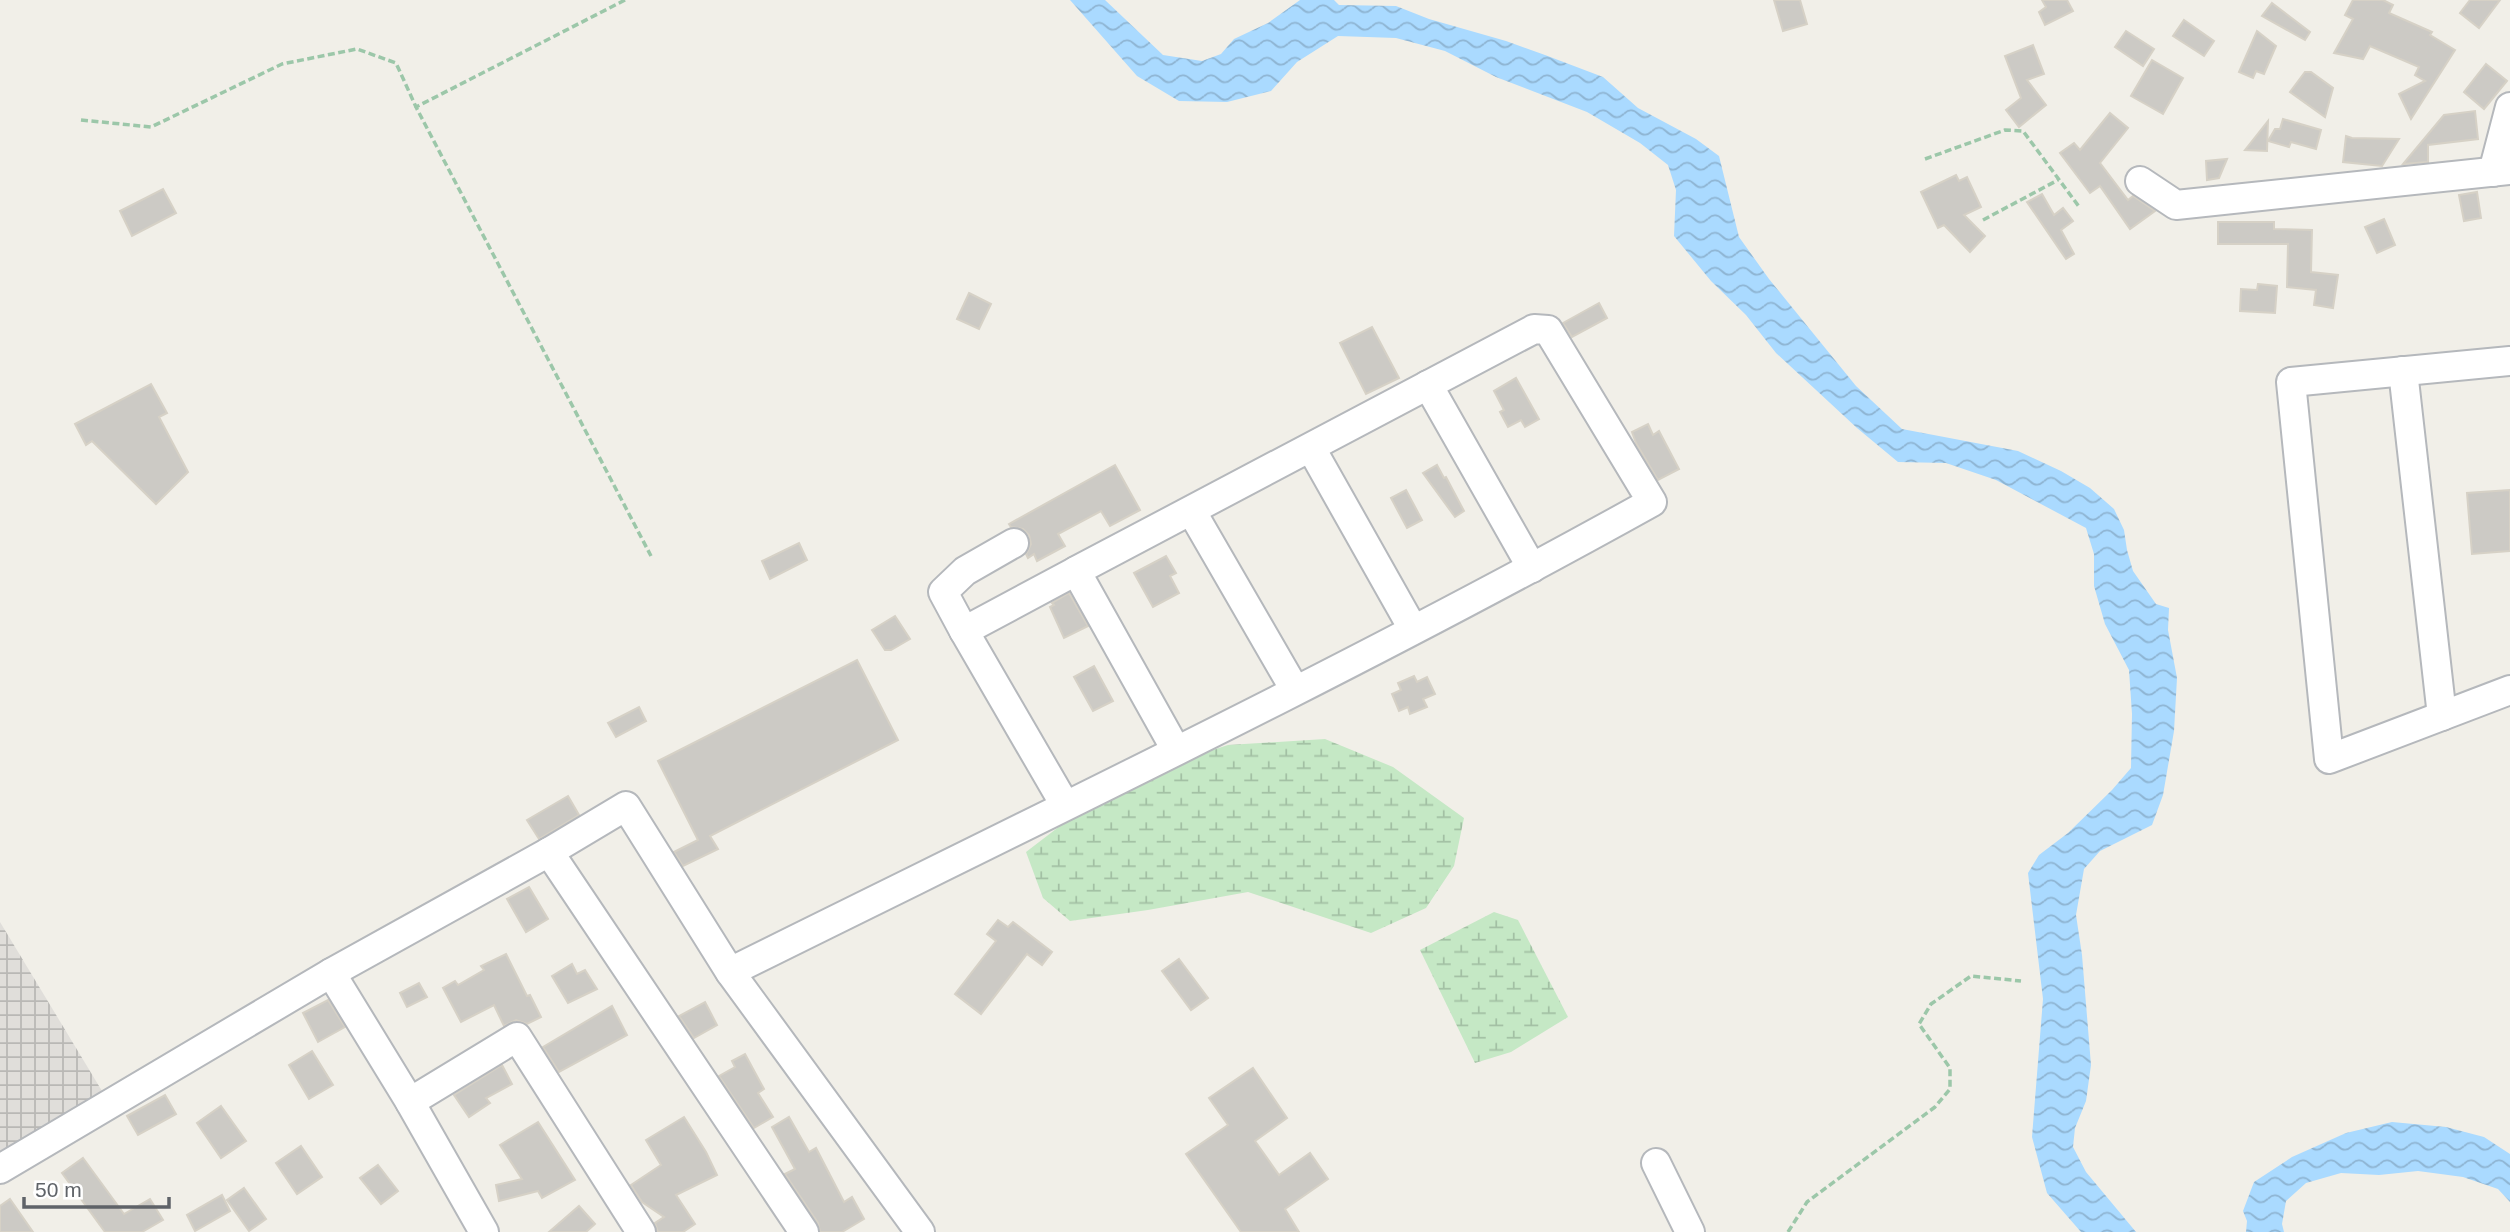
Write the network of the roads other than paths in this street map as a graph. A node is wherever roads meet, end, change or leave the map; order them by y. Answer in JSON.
{"nodes":[{"id":1,"x":2510,"y":107,"type":"edge"},
{"id":2,"x":2502,"y":171,"type":"edge"},
{"id":3,"x":2140,"y":181,"type":"dead end"},
{"id":4,"x":2510,"y":361,"type":"edge"},
{"id":5,"x":2403,"y":371,"type":"junction"},
{"id":6,"x":1428,"y":385,"type":"junction"},
{"id":7,"x":1311,"y":448,"type":"junction"},
{"id":8,"x":1192,"y":512,"type":"junction"},
{"id":9,"x":1014,"y":542,"type":"dead end"},
{"id":10,"x":1532,"y":568,"type":"junction"},
{"id":11,"x":1076,"y":571,"type":"junction"},
{"id":12,"x":1413,"y":629,"type":"junction"},
{"id":13,"x":964,"y":631,"type":"junction"},
{"id":14,"x":1295,"y":690,"type":"junction"},
{"id":15,"x":2510,"y":690,"type":"edge"},
{"id":16,"x":2442,"y":716,"type":"junction"},
{"id":17,"x":1177,"y":750,"type":"junction"},
{"id":18,"x":1065,"y":806,"type":"junction"},
{"id":19,"x":549,"y":852,"type":"junction"},
{"id":20,"x":730,"y":972,"type":"junction"},
{"id":21,"x":331,"y":973,"type":"junction"},
{"id":22,"x":410,"y":1102,"type":"junction"},
{"id":23,"x":1656,"y":1163,"type":"dead end"},
{"id":24,"x":0,"y":1169,"type":"edge"},
{"id":25,"x":484,"y":1232,"type":"edge"},
{"id":26,"x":641,"y":1232,"type":"edge"},
{"id":27,"x":804,"y":1232,"type":"edge"},
{"id":28,"x":920,"y":1232,"type":"edge"},
{"id":29,"x":1690,"y":1232,"type":"edge"}],
"edges":[{"from":1,"to":2,"type":"street"},
{"from":2,"to":3,"type":"street"},
{"from":4,"to":5,"type":"street"},
{"from":5,"to":16,"type":"street"},
{"from":5,"to":16,"type":"street"},
{"from":6,"to":7,"type":"street"},
{"from":6,"to":10,"type":"street"},
{"from":6,"to":10,"type":"street"},
{"from":7,"to":8,"type":"street"},
{"from":7,"to":12,"type":"street"},
{"from":8,"to":11,"type":"street"},
{"from":8,"to":14,"type":"street"},
{"from":9,"to":13,"type":"street"},
{"from":10,"to":12,"type":"street"},
{"from":11,"to":13,"type":"street"},
{"from":11,"to":17,"type":"street"},
{"from":12,"to":14,"type":"street"},
{"from":13,"to":18,"type":"street"},
{"from":14,"to":17,"type":"street"},
{"from":15,"to":16,"type":"street"},
{"from":17,"to":18,"type":"street"},
{"from":18,"to":20,"type":"street"},
{"from":19,"to":20,"type":"street"},
{"from":19,"to":21,"type":"street"},
{"from":19,"to":27,"type":"street"},
{"from":20,"to":28,"type":"street"},
{"from":21,"to":22,"type":"street"},
{"from":21,"to":24,"type":"street"},
{"from":22,"to":25,"type":"street"},
{"from":22,"to":26,"type":"street"},
{"from":23,"to":29,"type":"street"}]}
